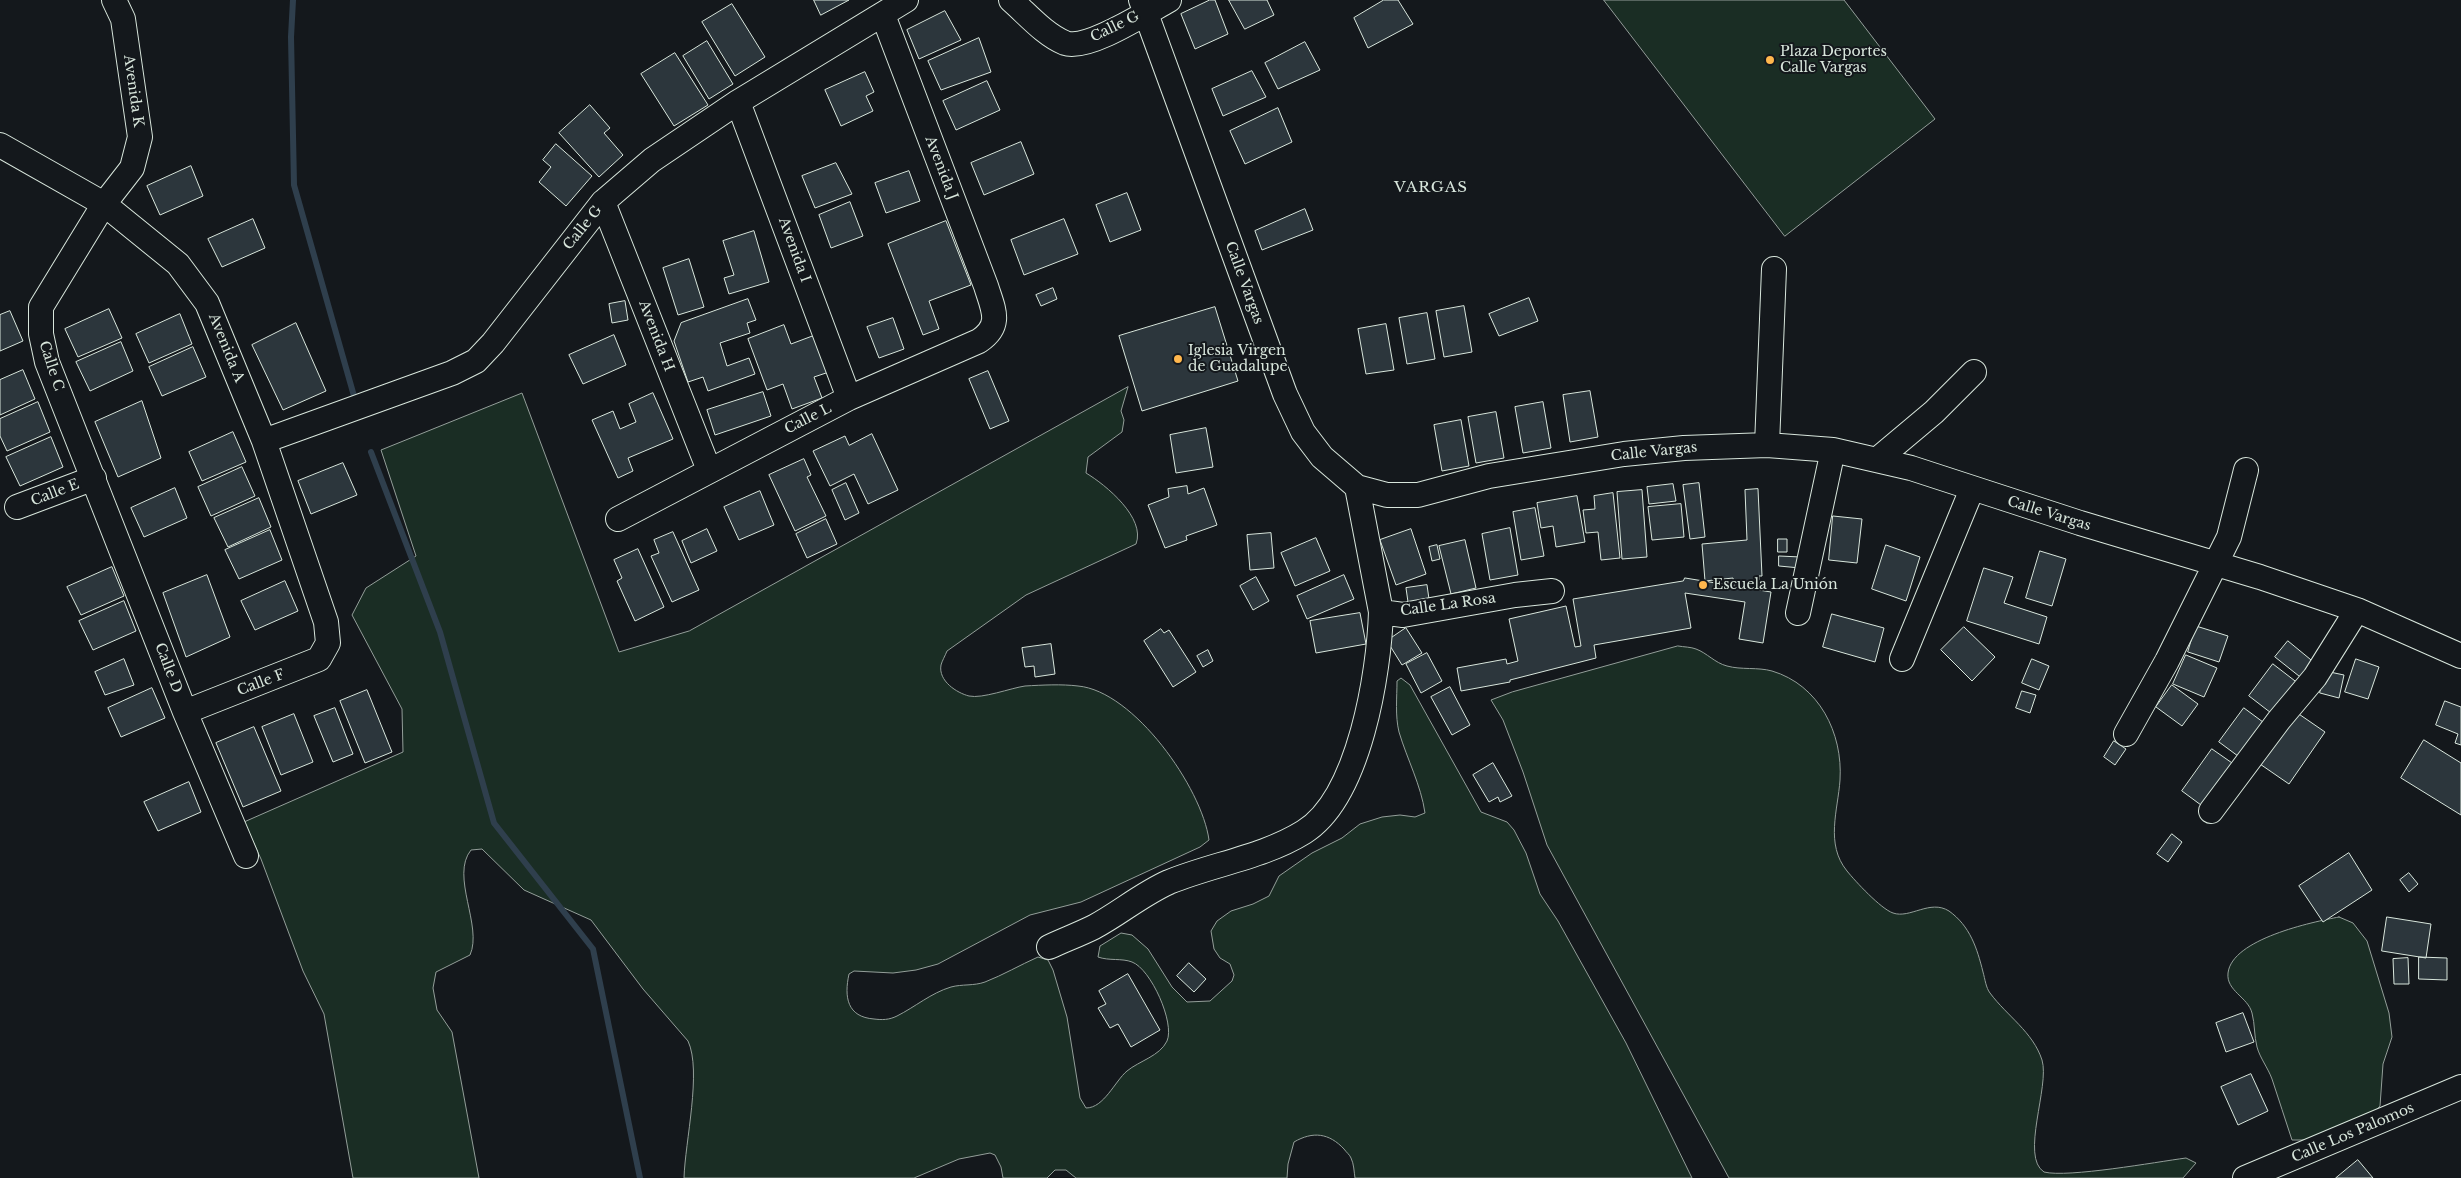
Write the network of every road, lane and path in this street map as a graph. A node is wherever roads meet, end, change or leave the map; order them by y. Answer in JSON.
{"nodes":[{"id":1,"x":114,"y":0,"type":"edge"},
{"id":2,"x":906,"y":0,"type":"edge"},
{"id":3,"x":1011,"y":0,"type":"edge"},
{"id":4,"x":1169,"y":0,"type":"edge"},
{"id":5,"x":1143,"y":6,"type":"edge"},
{"id":6,"x":883,"y":15,"type":"junction"},
{"id":7,"x":738,"y":102,"type":"junction"},
{"id":8,"x":0,"y":145,"type":"edge"},
{"id":9,"x":603,"y":202,"type":"junction"},
{"id":10,"x":104,"y":204,"type":"junction"},
{"id":11,"x":1774,"y":269,"type":"dead end"},
{"id":12,"x":995,"y":321,"type":"joint"},
{"id":13,"x":1974,"y":372,"type":"dead end"},
{"id":14,"x":849,"y":398,"type":"junction"},
{"id":15,"x":264,"y":441,"type":"junction"},
{"id":16,"x":1766,"y":445,"type":"junction"},
{"id":17,"x":1833,"y":450,"type":"junction"},
{"id":18,"x":1878,"y":459,"type":"junction"},
{"id":19,"x":709,"y":470,"type":"junction"},
{"id":20,"x":2246,"y":470,"type":"dead end"},
{"id":21,"x":94,"y":478,"type":"junction"},
{"id":22,"x":1357,"y":486,"type":"junction"},
{"id":23,"x":1972,"y":489,"type":"junction"},
{"id":24,"x":17,"y":508,"type":"dead end"},
{"id":25,"x":618,"y":519,"type":"dead end"},
{"id":26,"x":2216,"y":565,"type":"junction"},
{"id":27,"x":1552,"y":591,"type":"dead end"},
{"id":28,"x":2357,"y":610,"type":"junction"},
{"id":29,"x":1380,"y":612,"type":"junction"},
{"id":30,"x":1798,"y":613,"type":"dead end"},
{"id":31,"x":328,"y":643,"type":"joint"},
{"id":32,"x":2461,"y":656,"type":"edge"},
{"id":33,"x":1902,"y":659,"type":"dead end"},
{"id":34,"x":185,"y":712,"type":"junction"},
{"id":35,"x":2126,"y":734,"type":"dead end"},
{"id":36,"x":2211,"y":812,"type":"dead end"},
{"id":37,"x":246,"y":856,"type":"dead end"},
{"id":38,"x":1049,"y":947,"type":"dead end"},
{"id":39,"x":2461,"y":1087,"type":"edge"},
{"id":40,"x":2293,"y":1169,"type":"edge"},
{"id":41,"x":2245,"y":1178,"type":"edge"}],
"edges":[{"from":1,"to":10,"type":"street","name":"Avenida K"},
{"from":2,"to":6,"type":"street","name":"Calle G"},
{"from":3,"to":5,"type":"street","name":"Calle G"},
{"from":4,"to":5,"type":"street"},
{"from":5,"to":22,"type":"street","name":"Calle Vargas"},
{"from":6,"to":7,"type":"street","name":"Calle G"},
{"from":6,"to":12,"type":"street","name":"Avenida J"},
{"from":7,"to":9,"type":"street","name":"Calle G"},
{"from":7,"to":14,"type":"street","name":"Avenida I"},
{"from":8,"to":10,"type":"street","name":"Avenida A"},
{"from":9,"to":15,"type":"street","name":"Calle G"},
{"from":9,"to":19,"type":"street","name":"Avenida H"},
{"from":10,"to":15,"type":"street","name":"Avenida A"},
{"from":10,"to":21,"type":"street","name":"Calle C"},
{"from":11,"to":16,"type":"street"},
{"from":12,"to":14,"type":"street","name":"Calle L"},
{"from":13,"to":18,"type":"street"},
{"from":14,"to":19,"type":"street","name":"Calle L"},
{"from":15,"to":31,"type":"street","name":"Avenida A"},
{"from":16,"to":17,"type":"street","name":"Calle Vargas"},
{"from":16,"to":22,"type":"street","name":"Calle Vargas"},
{"from":17,"to":18,"type":"street","name":"Calle Vargas"},
{"from":17,"to":30,"type":"street"},
{"from":18,"to":23,"type":"street","name":"Calle Vargas"},
{"from":19,"to":25,"type":"street","name":"Calle L"},
{"from":20,"to":26,"type":"street"},
{"from":21,"to":24,"type":"street","name":"Calle E"},
{"from":21,"to":34,"type":"street","name":"Calle D"},
{"from":22,"to":29,"type":"street","name":"Calle La Rosa"},
{"from":23,"to":26,"type":"street","name":"Calle Vargas"},
{"from":23,"to":33,"type":"street"},
{"from":26,"to":28,"type":"street","name":"Calle Vargas"},
{"from":26,"to":35,"type":"street"},
{"from":27,"to":29,"type":"street","name":"Calle La Rosa"},
{"from":28,"to":32,"type":"street","name":"Calle Vargas"},
{"from":28,"to":36,"type":"street"},
{"from":29,"to":38,"type":"street"},
{"from":31,"to":34,"type":"street","name":"Calle F"},
{"from":34,"to":37,"type":"street","name":"Calle D"},
{"from":39,"to":40,"type":"street","name":"Calle Los Palomos"},
{"from":40,"to":41,"type":"street","name":"Calle Los Palomos"}]}
